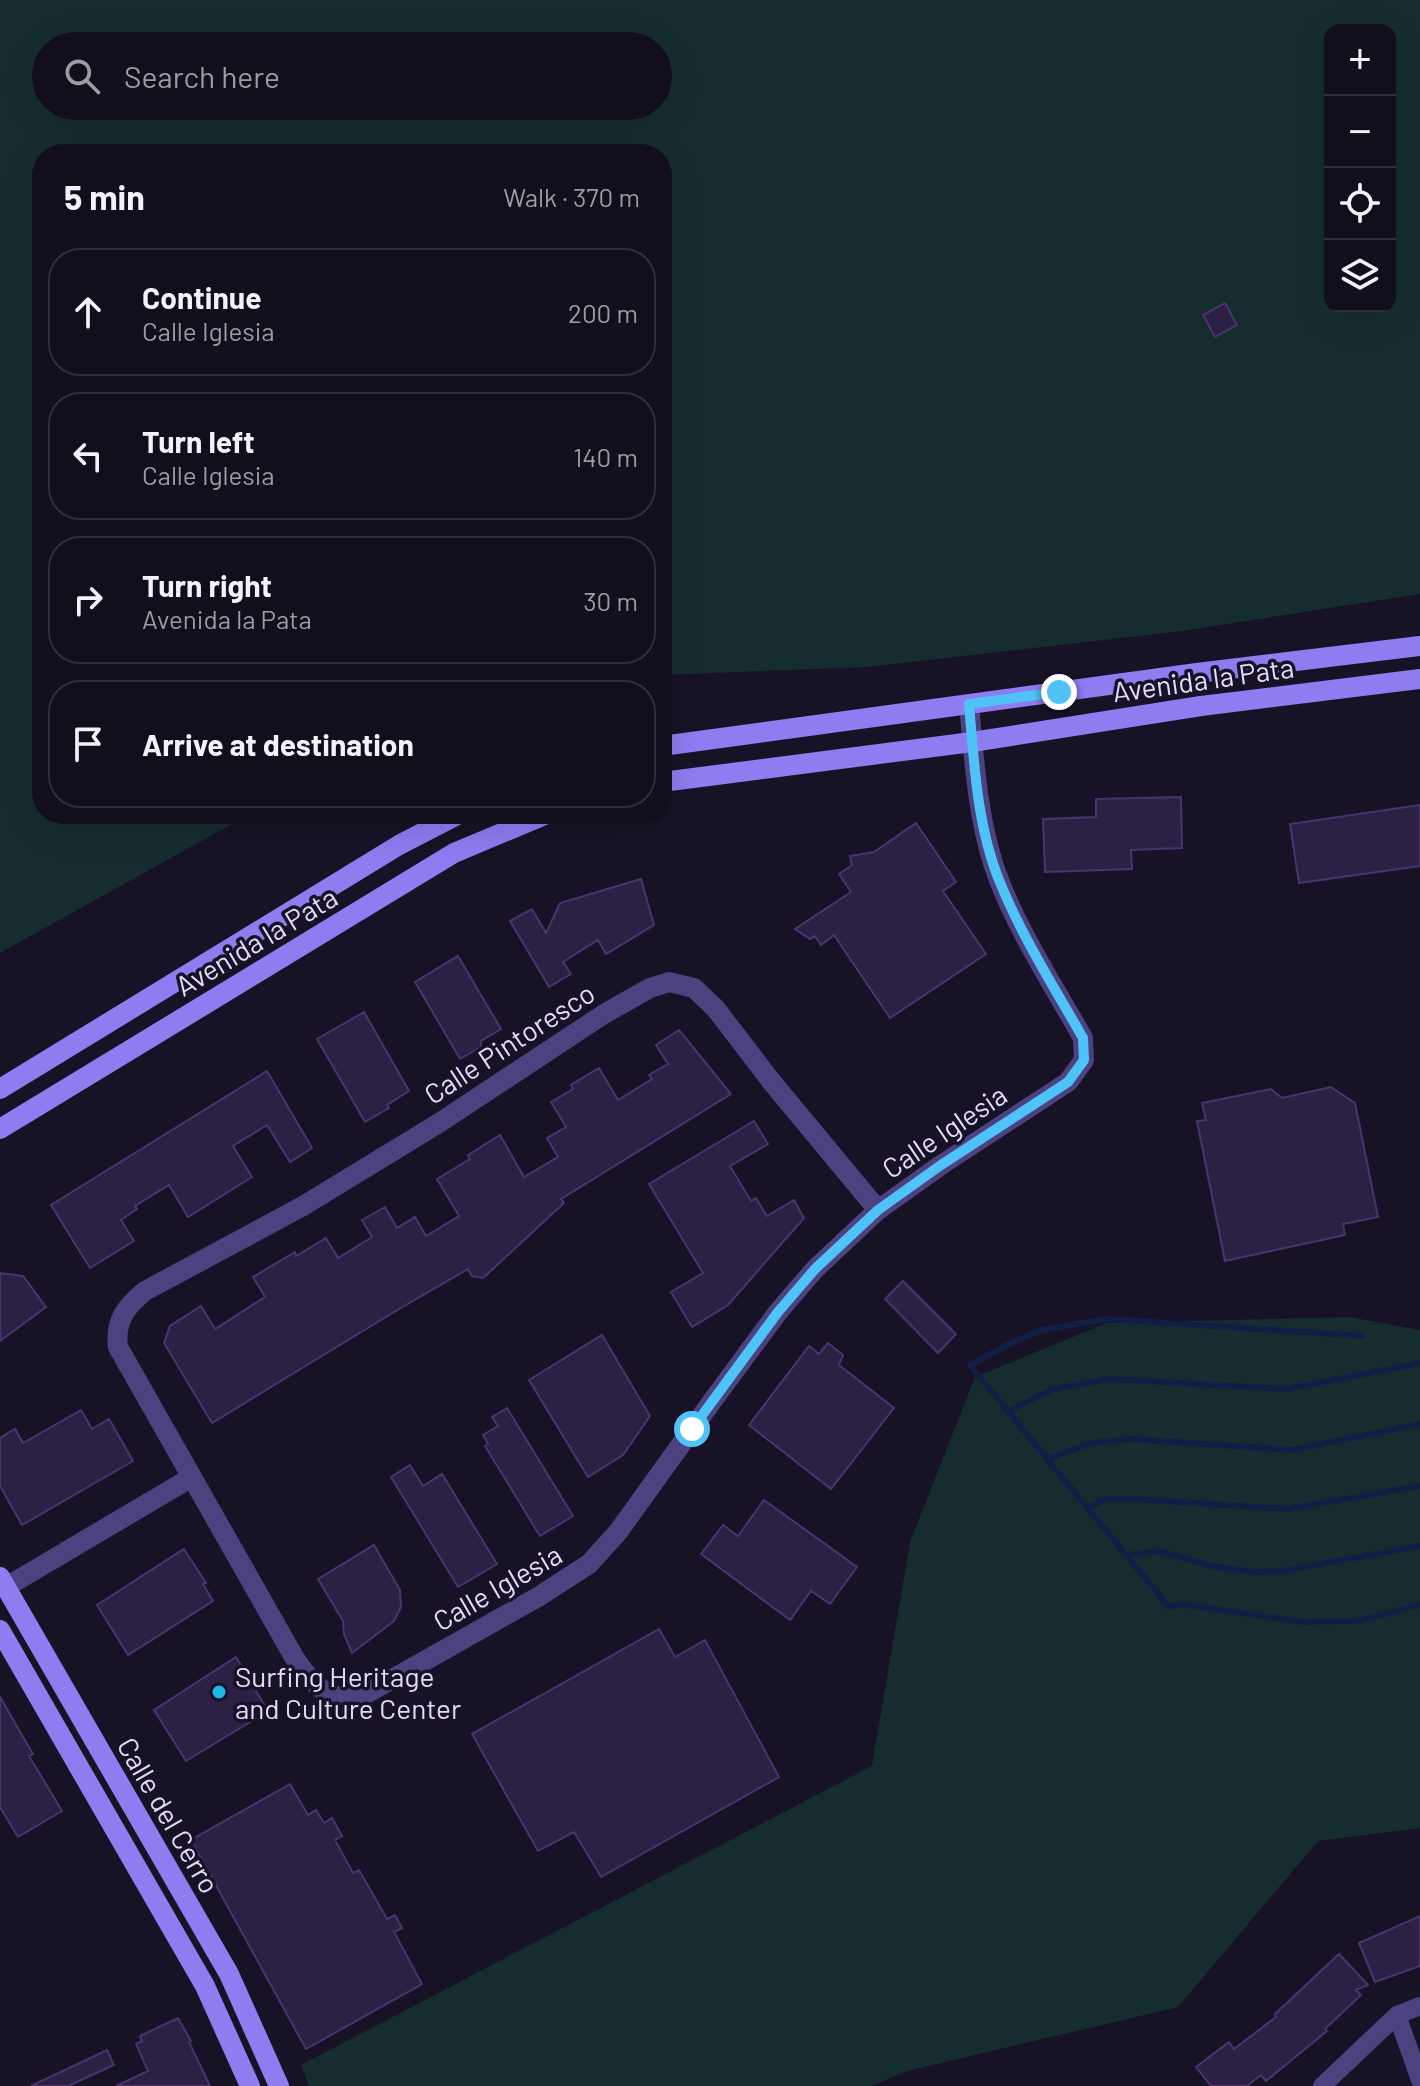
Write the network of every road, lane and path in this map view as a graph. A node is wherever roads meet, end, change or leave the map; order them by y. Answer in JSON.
{"nodes":[{"id":1,"x":1420,"y":646,"type":"edge"},
{"id":2,"x":1420,"y":679,"type":"edge"},
{"id":3,"x":969,"y":704,"type":"junction"},
{"id":4,"x":972,"y":742,"type":"junction"},
{"id":5,"x":672,"y":745,"type":"edge"},
{"id":6,"x":672,"y":779,"type":"edge"},
{"id":7,"x":440,"y":824,"type":"edge"},
{"id":8,"x":523,"y":824,"type":"edge"},
{"id":9,"x":0,"y":1089,"type":"edge"},
{"id":10,"x":0,"y":1129,"type":"edge"},
{"id":11,"x":878,"y":1210,"type":"junction"},
{"id":12,"x":119,"y":1321,"type":"joint"},
{"id":13,"x":192,"y":1477,"type":"junction"},
{"id":14,"x":3,"y":1582,"type":"edge"},
{"id":15,"x":0,"y":1630,"type":"edge"},
{"id":16,"x":1420,"y":2006,"type":"edge"},
{"id":17,"x":1397,"y":2015,"type":"junction"},
{"id":18,"x":1420,"y":2080,"type":"edge"},
{"id":19,"x":250,"y":2086,"type":"edge"},
{"id":20,"x":279,"y":2086,"type":"edge"},
{"id":21,"x":1322,"y":2086,"type":"edge"}],
"edges":[{"from":1,"to":3,"type":"main road","name":"Avenida la Pata"},
{"from":2,"to":4,"type":"main road","name":"Avenida la Pata"},
{"from":3,"to":4,"type":"street","name":"Calle Iglesia"},
{"from":3,"to":5,"type":"main road","name":"Avenida la Pata"},
{"from":4,"to":6,"type":"main road","name":"Avenida la Pata"},
{"from":4,"to":11,"type":"street","name":"Calle Iglesia"},
{"from":7,"to":9,"type":"main road","name":"Avenida la Pata"},
{"from":8,"to":10,"type":"main road","name":"Avenida la Pata"},
{"from":11,"to":12,"type":"street","name":"Calle Pintoresco"},
{"from":11,"to":13,"type":"street","name":"Calle Iglesia"},
{"from":12,"to":13,"type":"street","name":"Calle Iglesia"},
{"from":13,"to":14,"type":"street"},
{"from":14,"to":20,"type":"main road","name":"Calle del Cerro"},
{"from":15,"to":19,"type":"main road","name":"Calle del Cerro"},
{"from":16,"to":17,"type":"street"},
{"from":17,"to":18,"type":"street"},
{"from":17,"to":21,"type":"street"}]}
